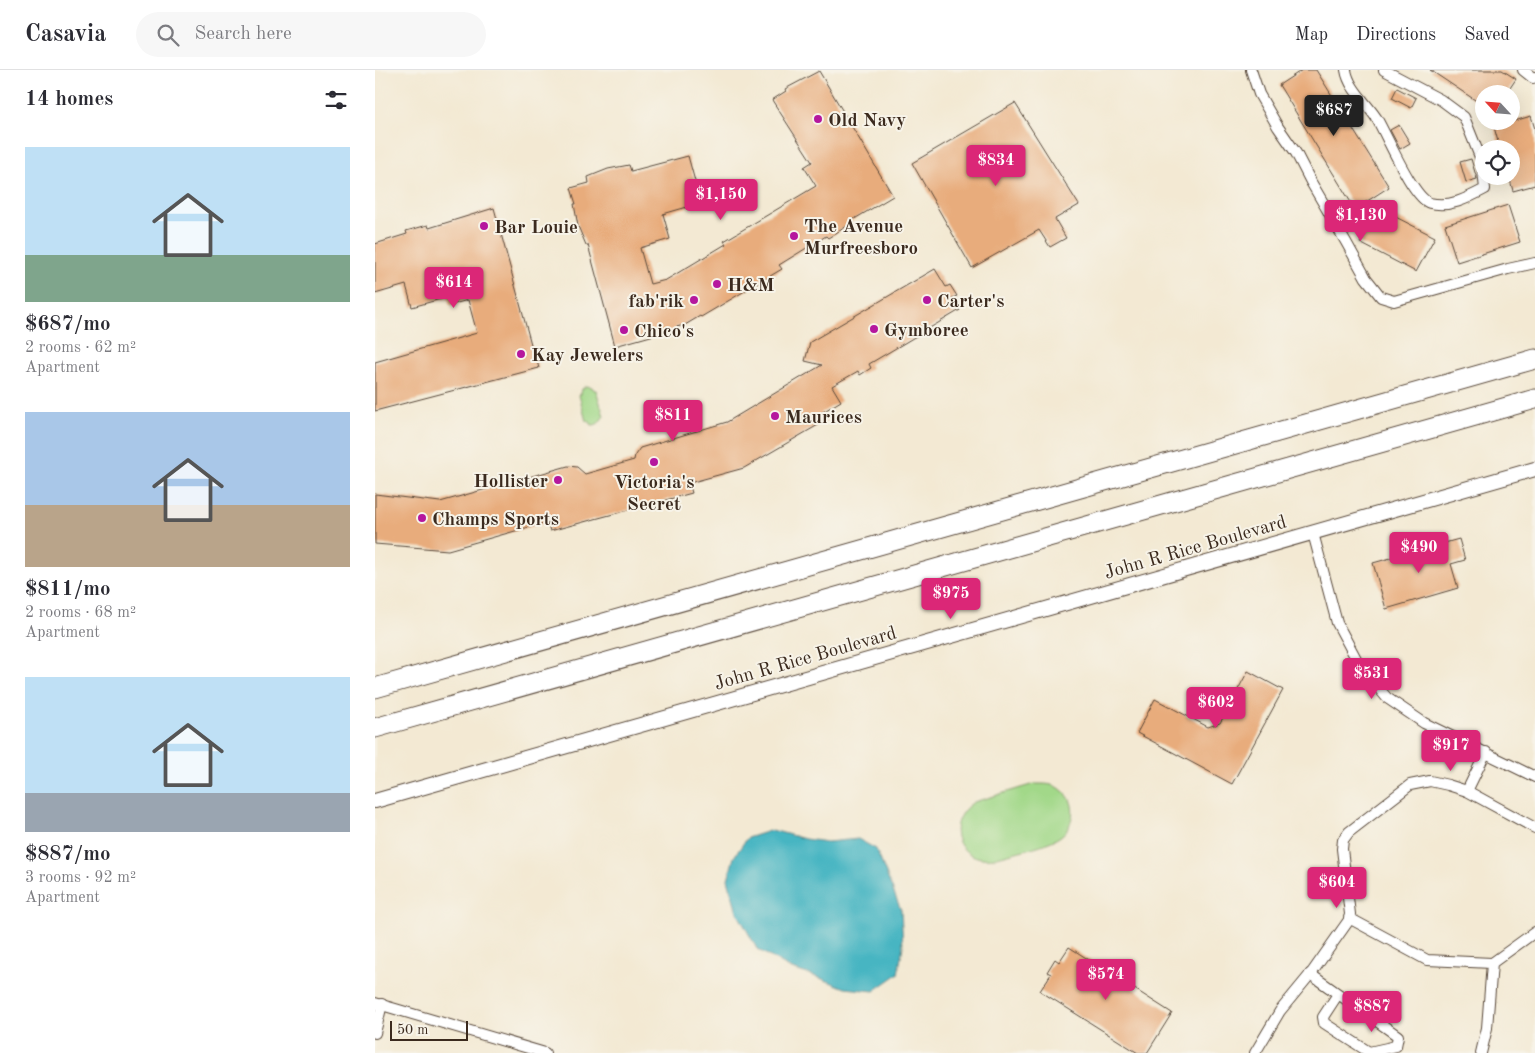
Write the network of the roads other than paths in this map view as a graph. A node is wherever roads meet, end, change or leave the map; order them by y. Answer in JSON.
{"nodes":[{"id":1,"x":1251,"y":70,"type":"edge"},
{"id":2,"x":1346,"y":70,"type":"edge"},
{"id":3,"x":1384,"y":70,"type":"edge"},
{"id":4,"x":1523,"y":70,"type":"edge"},
{"id":5,"x":1534,"y":78,"type":"edge"},
{"id":6,"x":1535,"y":263,"type":"edge"},
{"id":7,"x":1535,"y":359,"type":"edge"},
{"id":8,"x":1535,"y":399,"type":"edge"},
{"id":9,"x":1535,"y":469,"type":"edge"},
{"id":10,"x":1313,"y":533,"type":"junction"},
{"id":11,"x":375,"y":688,"type":"edge"},
{"id":12,"x":375,"y":728,"type":"edge"},
{"id":13,"x":1486,"y":752,"type":"junction"},
{"id":14,"x":1535,"y":777,"type":"edge"},
{"id":15,"x":1467,"y":791,"type":"junction"},
{"id":16,"x":375,"y":801,"type":"edge"},
{"id":17,"x":1535,"y":828,"type":"edge"},
{"id":18,"x":1349,"y":918,"type":"junction"},
{"id":19,"x":1535,"y":932,"type":"edge"},
{"id":20,"x":1492,"y":964,"type":"junction"},
{"id":21,"x":1310,"y":974,"type":"junction"},
{"id":22,"x":1338,"y":994,"type":"junction"},
{"id":23,"x":379,"y":1004,"type":"edge"},
{"id":24,"x":375,"y":1033,"type":"edge"},
{"id":25,"x":545,"y":1053,"type":"edge"},
{"id":26,"x":1255,"y":1053,"type":"edge"},
{"id":27,"x":1481,"y":1053,"type":"edge"}],
"edges":[{"from":1,"to":6,"type":"street"},
{"from":2,"to":3,"type":"street"},
{"from":4,"to":5,"type":"street"},
{"from":7,"to":11,"type":"highway"},
{"from":8,"to":12,"type":"highway"},
{"from":9,"to":10,"type":"street","name":"John R Rice Boulevard"},
{"from":10,"to":13,"type":"street"},
{"from":10,"to":16,"type":"street","name":"John R Rice Boulevard"},
{"from":13,"to":14,"type":"street"},
{"from":13,"to":15,"type":"street"},
{"from":15,"to":17,"type":"street"},
{"from":15,"to":18,"type":"street"},
{"from":18,"to":20,"type":"street"},
{"from":18,"to":21,"type":"street"},
{"from":19,"to":20,"type":"street"},
{"from":20,"to":27,"type":"street"},
{"from":21,"to":22,"type":"street"},
{"from":21,"to":26,"type":"street"},
{"from":22,"to":22,"type":"street"},
{"from":23,"to":24,"type":"street"},
{"from":23,"to":25,"type":"street"}]}
